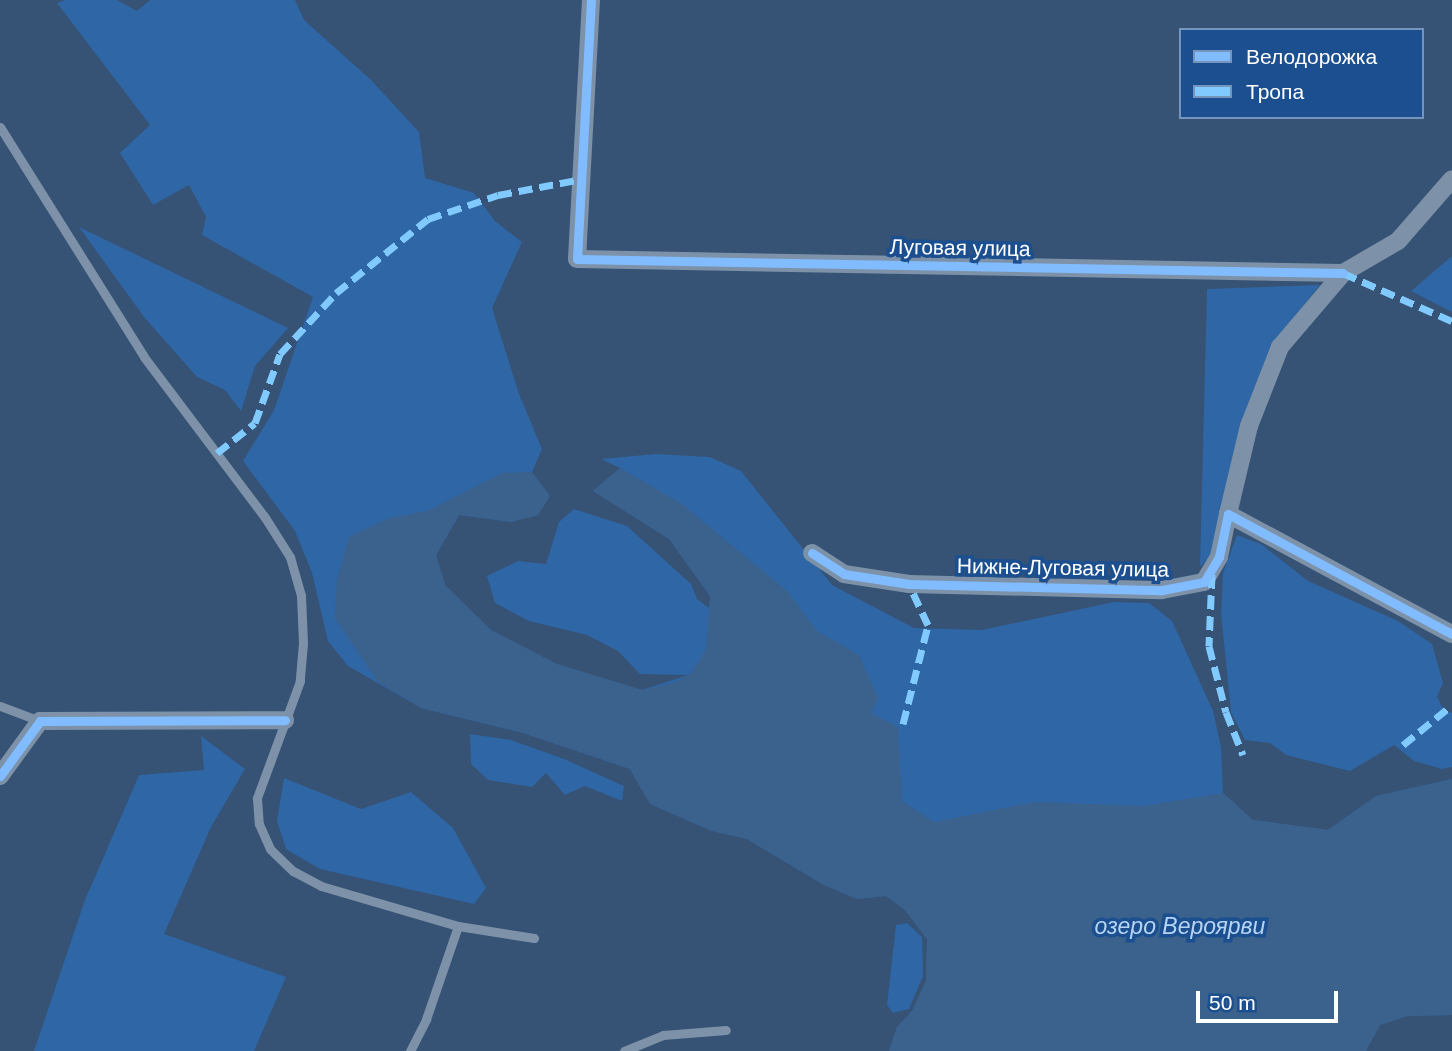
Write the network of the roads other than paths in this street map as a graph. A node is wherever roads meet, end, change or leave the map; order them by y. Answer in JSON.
{"nodes":[{"id":1,"x":591,"y":0,"type":"edge"},
{"id":2,"x":0,"y":127,"type":"edge"},
{"id":3,"x":1452,"y":179,"type":"edge"},
{"id":4,"x":1343,"y":273,"type":"junction"},
{"id":5,"x":1228,"y":514,"type":"junction"},
{"id":6,"x":812,"y":553,"type":"dead end"},
{"id":7,"x":1452,"y":634,"type":"edge"},
{"id":8,"x":0,"y":706,"type":"edge"},
{"id":9,"x":285,"y":720,"type":"junction"},
{"id":10,"x":40,"y":721,"type":"junction"},
{"id":11,"x":0,"y":776,"type":"edge"},
{"id":12,"x":458,"y":926,"type":"junction"},
{"id":13,"x":534,"y":938,"type":"dead end"},
{"id":14,"x":726,"y":1030,"type":"dead end"},
{"id":15,"x":410,"y":1051,"type":"edge"},
{"id":16,"x":624,"y":1051,"type":"edge"}],
"edges":[{"from":1,"to":4,"type":"street","name":"Луговая улица"},
{"from":2,"to":9,"type":"lane"},
{"from":3,"to":4,"type":"street"},
{"from":4,"to":5,"type":"street","name":"Нижне-Луговая улица"},
{"from":5,"to":6,"type":"street","name":"Нижне-Луговая улица"},
{"from":5,"to":7,"type":"street"},
{"from":8,"to":10,"type":"lane"},
{"from":9,"to":10,"type":"street"},
{"from":9,"to":12,"type":"lane"},
{"from":10,"to":11,"type":"street"},
{"from":12,"to":13,"type":"lane"},
{"from":12,"to":15,"type":"lane"},
{"from":14,"to":16,"type":"lane"}]}
